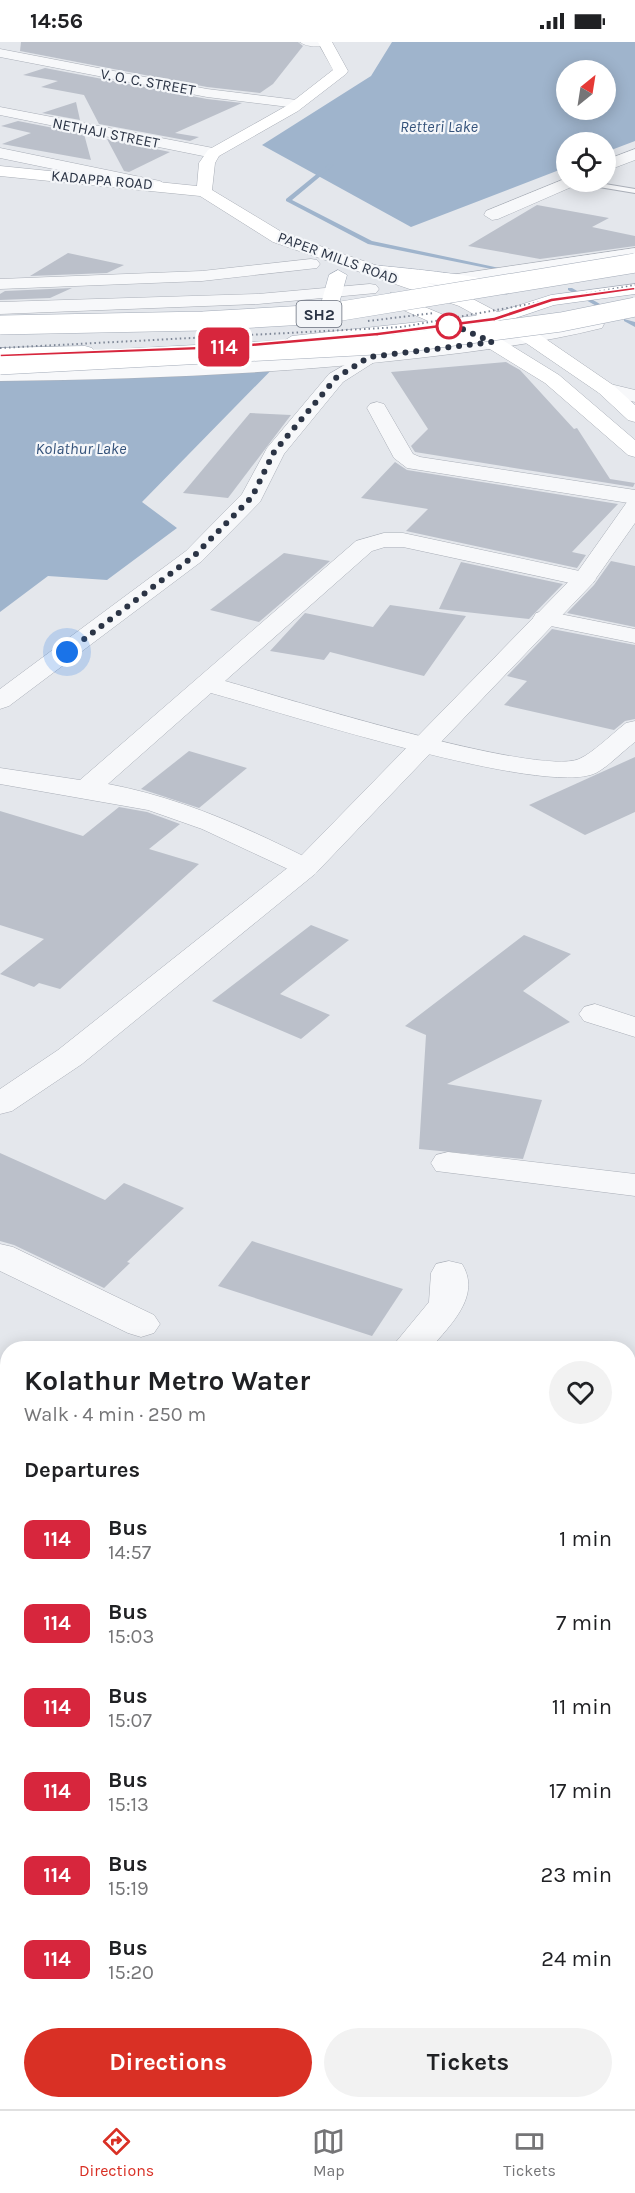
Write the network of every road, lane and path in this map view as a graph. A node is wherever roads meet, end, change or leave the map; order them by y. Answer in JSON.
{"nodes":[{"id":1,"x":308,"y":42,"type":"edge"},
{"id":2,"x":325,"y":42,"type":"edge"},
{"id":3,"x":0,"y":53,"type":"edge"},
{"id":4,"x":297,"y":104,"type":"junction"},
{"id":5,"x":0,"y":111,"type":"edge"},
{"id":6,"x":0,"y":153,"type":"edge"},
{"id":7,"x":213,"y":153,"type":"junction"},
{"id":8,"x":635,"y":154,"type":"edge"},
{"id":9,"x":616,"y":162,"type":"edge"},
{"id":10,"x":0,"y":171,"type":"edge"},
{"id":11,"x":160,"y":186,"type":"junction"},
{"id":12,"x":556,"y":188,"type":"edge"},
{"id":13,"x":616,"y":188,"type":"edge"},
{"id":14,"x":635,"y":191,"type":"edge"},
{"id":15,"x":204,"y":192,"type":"junction"},
{"id":16,"x":492,"y":215,"type":"dead end"},
{"id":17,"x":279,"y":238,"type":"junction"},
{"id":18,"x":635,"y":253,"type":"edge"},
{"id":19,"x":635,"y":263,"type":"edge"},
{"id":20,"x":311,"y":264,"type":"junction"},
{"id":21,"x":635,"y":275,"type":"edge"},
{"id":22,"x":371,"y":280,"type":"junction"},
{"id":23,"x":458,"y":280,"type":"junction"},
{"id":24,"x":0,"y":284,"type":"edge"},
{"id":25,"x":337,"y":284,"type":"junction"},
{"id":26,"x":413,"y":285,"type":"junction"},
{"id":27,"x":635,"y":289,"type":"edge"},
{"id":28,"x":521,"y":292,"type":"junction"},
{"id":29,"x":465,"y":302,"type":"junction"},
{"id":30,"x":635,"y":307,"type":"edge"},
{"id":31,"x":0,"y":308,"type":"edge"},
{"id":32,"x":417,"y":308,"type":"junction"},
{"id":33,"x":635,"y":316,"type":"edge"},
{"id":34,"x":326,"y":318,"type":"junction"},
{"id":35,"x":495,"y":319,"type":"junction"},
{"id":36,"x":0,"y":325,"type":"edge"},
{"id":37,"x":453,"y":325,"type":"junction"},
{"id":38,"x":0,"y":334,"type":"edge"},
{"id":39,"x":530,"y":337,"type":"junction"},
{"id":40,"x":312,"y":340,"type":"junction"},
{"id":41,"x":492,"y":342,"type":"junction"},
{"id":42,"x":0,"y":354,"type":"edge"},
{"id":43,"x":369,"y":357,"type":"junction"},
{"id":44,"x":0,"y":365,"type":"edge"},
{"id":45,"x":0,"y":375,"type":"edge"},
{"id":46,"x":606,"y":389,"type":"junction"},
{"id":47,"x":635,"y":396,"type":"edge"},
{"id":48,"x":377,"y":408,"type":"dead end"},
{"id":49,"x":635,"y":416,"type":"edge"},
{"id":50,"x":635,"y":451,"type":"edge"},
{"id":51,"x":635,"y":497,"type":"edge"},
{"id":52,"x":635,"y":507,"type":"edge"},
{"id":53,"x":584,"y":579,"type":"junction"},
{"id":54,"x":545,"y":618,"type":"junction"},
{"id":55,"x":635,"y":636,"type":"edge"},
{"id":56,"x":205,"y":683,"type":"junction"},
{"id":57,"x":0,"y":701,"type":"edge"},
{"id":58,"x":635,"y":729,"type":"edge"},
{"id":59,"x":423,"y":744,"type":"junction"},
{"id":60,"x":0,"y":776,"type":"edge"},
{"id":61,"x":85,"y":790,"type":"junction"},
{"id":62,"x":305,"y":868,"type":"junction"},
{"id":63,"x":595,"y":1014,"type":"dead end"},
{"id":64,"x":635,"y":1027,"type":"edge"},
{"id":65,"x":1,"y":1102,"type":"edge"},
{"id":66,"x":448,"y":1163,"type":"dead end"},
{"id":67,"x":635,"y":1185,"type":"edge"},
{"id":68,"x":0,"y":1256,"type":"edge"},
{"id":69,"x":449,"y":1273,"type":"dead end"},
{"id":70,"x":141,"y":1324,"type":"dead end"},
{"id":71,"x":416,"y":1341,"type":"edge"}],
"edges":[{"from":1,"to":2,"type":"street"},
{"from":2,"to":4,"type":"main road"},
{"from":3,"to":4,"type":"street","name":"V. O. C. STREET"},
{"from":4,"to":7,"type":"main road"},
{"from":5,"to":7,"type":"street","name":"NETHAJI STREET"},
{"from":6,"to":11,"type":"street"},
{"from":7,"to":15,"type":"main road"},
{"from":8,"to":9,"type":"street"},
{"from":10,"to":11,"type":"main road","name":"KADAPPA ROAD"},
{"from":11,"to":15,"type":"main road","name":"KADAPPA ROAD"},
{"from":12,"to":16,"type":"street"},
{"from":13,"to":14,"type":"lane"},
{"from":15,"to":17,"type":"main road","name":"PAPER MILLS ROAD"},
{"from":17,"to":20,"type":"main road"},
{"from":17,"to":22,"type":"main road","name":"PAPER MILLS ROAD"},
{"from":18,"to":23,"type":"street"},
{"from":19,"to":36,"type":"main road","number":"SH2","bridge":true},
{"from":20,"to":24,"type":"street"},
{"from":20,"to":25,"type":"main road"},
{"from":21,"to":28,"type":"main road"},
{"from":22,"to":23,"type":"main road"},
{"from":22,"to":25,"type":"street"},
{"from":22,"to":26,"type":"main road","name":"PAPER MILLS ROAD"},
{"from":22,"to":32,"type":"main road"},
{"from":23,"to":26,"type":"street"},
{"from":23,"to":28,"type":"main road"},
{"from":25,"to":31,"type":"street"},
{"from":25,"to":34,"type":"main road"},
{"from":26,"to":29,"type":"main road","name":"PAPER MILLS ROAD"},
{"from":27,"to":35,"type":"main road"},
{"from":28,"to":29,"type":"main road"},
{"from":29,"to":32,"type":"main road"},
{"from":29,"to":35,"type":"main road","name":"PAPER MILLS ROAD"},
{"from":30,"to":44,"type":"main road","number":"SH2","bridge":true},
{"from":32,"to":34,"type":"main road"},
{"from":32,"to":37,"type":"main road"},
{"from":33,"to":39,"type":"street"},
{"from":34,"to":38,"type":"main road"},
{"from":35,"to":37,"type":"main road"},
{"from":35,"to":39,"type":"main road","name":"PAPER MILLS ROAD"},
{"from":37,"to":40,"type":"main road"},
{"from":37,"to":41,"type":"main road"},
{"from":39,"to":41,"type":"street"},
{"from":39,"to":46,"type":"main road","name":"PAPER MILLS ROAD"},
{"from":40,"to":42,"type":"main road"},
{"from":40,"to":43,"type":"main road"},
{"from":41,"to":43,"type":"street"},
{"from":41,"to":50,"type":"main road"},
{"from":43,"to":45,"type":"street"},
{"from":43,"to":57,"type":"street"},
{"from":46,"to":47,"type":"street"},
{"from":46,"to":49,"type":"main road","name":"PAPER MILLS ROAD"},
{"from":48,"to":51,"type":"street"},
{"from":52,"to":53,"type":"street"},
{"from":53,"to":54,"type":"street"},
{"from":53,"to":56,"type":"street"},
{"from":54,"to":55,"type":"street"},
{"from":54,"to":59,"type":"street"},
{"from":56,"to":59,"type":"street"},
{"from":56,"to":61,"type":"street"},
{"from":58,"to":59,"type":"street"},
{"from":59,"to":62,"type":"street"},
{"from":60,"to":61,"type":"street"},
{"from":61,"to":62,"type":"street"},
{"from":62,"to":65,"type":"street"},
{"from":63,"to":64,"type":"street"},
{"from":66,"to":67,"type":"street"},
{"from":68,"to":70,"type":"street"},
{"from":69,"to":71,"type":"street"}]}
